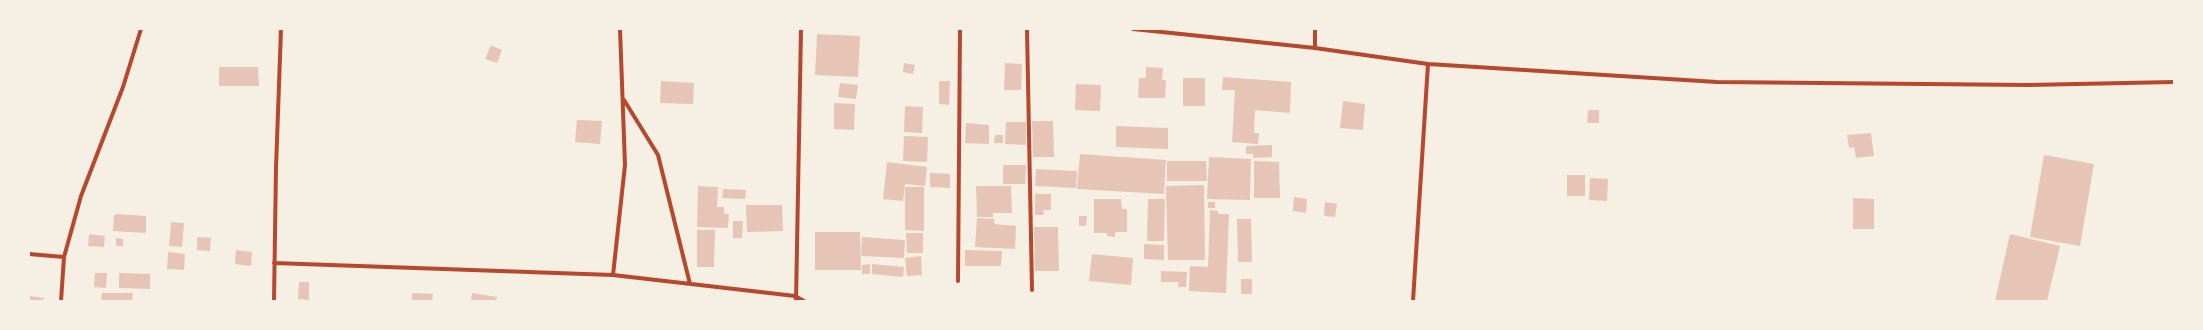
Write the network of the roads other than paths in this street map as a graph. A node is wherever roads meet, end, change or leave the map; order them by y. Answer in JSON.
{"nodes":[{"id":1,"x":141,"y":29,"type":"edge"},
{"id":2,"x":281,"y":29,"type":"edge"},
{"id":3,"x":620,"y":29,"type":"edge"},
{"id":4,"x":801,"y":29,"type":"edge"},
{"id":5,"x":960,"y":29,"type":"edge"},
{"id":6,"x":1027,"y":29,"type":"edge"},
{"id":7,"x":1133,"y":29,"type":"edge"},
{"id":8,"x":1315,"y":29,"type":"edge"},
{"id":9,"x":1315,"y":48,"type":"junction"},
{"id":10,"x":1428,"y":64,"type":"junction"},
{"id":11,"x":2174,"y":82,"type":"edge"},
{"id":12,"x":624,"y":100,"type":"junction"},
{"id":13,"x":29,"y":254,"type":"edge"},
{"id":14,"x":64,"y":257,"type":"junction"},
{"id":15,"x":274,"y":263,"type":"junction"},
{"id":16,"x":613,"y":275,"type":"junction"},
{"id":17,"x":958,"y":281,"type":"dead end"},
{"id":18,"x":690,"y":284,"type":"junction"},
{"id":19,"x":1032,"y":290,"type":"dead end"},
{"id":20,"x":795,"y":299,"type":"edge"},
{"id":21,"x":61,"y":301,"type":"edge"},
{"id":22,"x":274,"y":301,"type":"edge"},
{"id":23,"x":804,"y":301,"type":"edge"},
{"id":24,"x":1413,"y":301,"type":"edge"}],
"edges":[{"from":1,"to":14,"type":"street"},
{"from":2,"to":15,"type":"street"},
{"from":3,"to":12,"type":"street"},
{"from":4,"to":20,"type":"street"},
{"from":5,"to":17,"type":"street"},
{"from":6,"to":19,"type":"street"},
{"from":7,"to":9,"type":"street"},
{"from":8,"to":9,"type":"street"},
{"from":9,"to":10,"type":"street"},
{"from":10,"to":11,"type":"street"},
{"from":10,"to":24,"type":"street"},
{"from":12,"to":16,"type":"street"},
{"from":12,"to":18,"type":"street"},
{"from":13,"to":14,"type":"street"},
{"from":14,"to":21,"type":"street"},
{"from":15,"to":16,"type":"street"},
{"from":15,"to":22,"type":"street"},
{"from":16,"to":18,"type":"street"},
{"from":18,"to":20,"type":"street"},
{"from":20,"to":23,"type":"street"}]}
